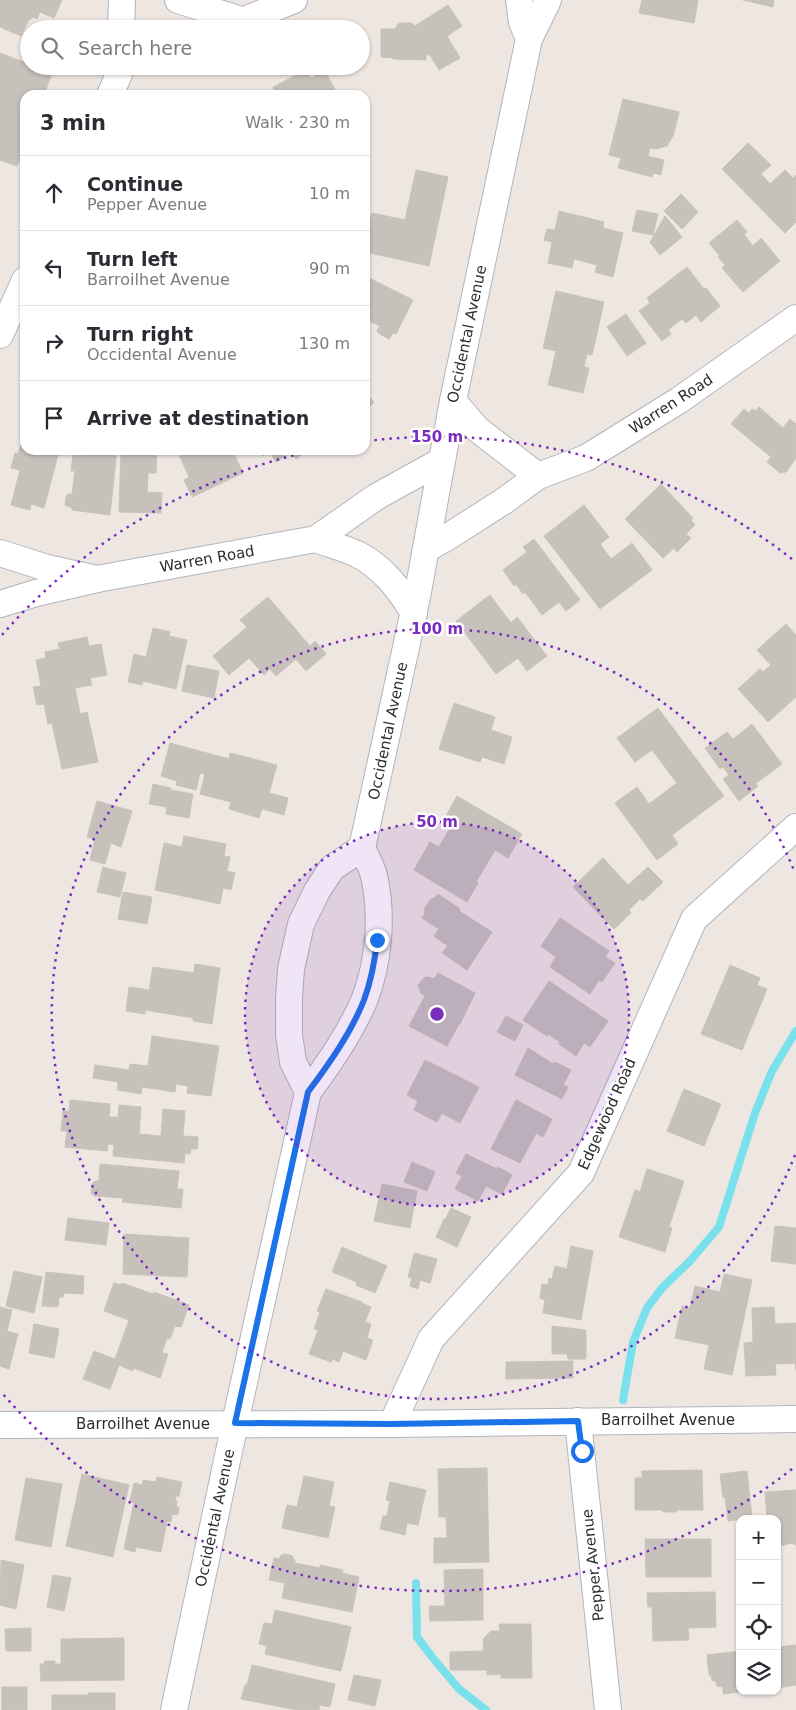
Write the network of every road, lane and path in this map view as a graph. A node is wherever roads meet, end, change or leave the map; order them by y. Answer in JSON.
{"nodes":[{"id":1,"x":122,"y":0,"type":"edge"},
{"id":2,"x":178,"y":0,"type":"edge"},
{"id":3,"x":294,"y":0,"type":"edge"},
{"id":4,"x":519,"y":0,"type":"edge"},
{"id":5,"x":548,"y":0,"type":"edge"},
{"id":6,"x":121,"y":20,"type":"edge"},
{"id":7,"x":220,"y":20,"type":"edge"},
{"id":8,"x":244,"y":20,"type":"edge"},
{"id":9,"x":529,"y":38,"type":"junction"},
{"id":10,"x":20,"y":291,"type":"edge"},
{"id":11,"x":796,"y":318,"type":"edge"},
{"id":12,"x":0,"y":335,"type":"edge"},
{"id":13,"x":453,"y":401,"type":"junction"},
{"id":14,"x":442,"y":462,"type":"junction"},
{"id":15,"x":538,"y":476,"type":"junction"},
{"id":16,"x":316,"y":539,"type":"junction"},
{"id":17,"x":426,"y":549,"type":"junction"},
{"id":18,"x":0,"y":553,"type":"edge"},
{"id":19,"x":97,"y":579,"type":"junction"},
{"id":20,"x":0,"y":604,"type":"edge"},
{"id":21,"x":414,"y":613,"type":"junction"},
{"id":22,"x":796,"y":827,"type":"edge"},
{"id":23,"x":362,"y":848,"type":"junction"},
{"id":24,"x":308,"y":1092,"type":"junction"},
{"id":25,"x":796,"y":1419,"type":"edge"},
{"id":26,"x":578,"y":1421,"type":"junction"},
{"id":27,"x":235,"y":1423,"type":"junction"},
{"id":28,"x":392,"y":1424,"type":"junction"},
{"id":29,"x":0,"y":1425,"type":"edge"},
{"id":30,"x":174,"y":1710,"type":"edge"},
{"id":31,"x":608,"y":1710,"type":"edge"}],
"edges":[{"from":1,"to":6,"type":"street"},
{"from":2,"to":7,"type":"street"},
{"from":3,"to":8,"type":"street"},
{"from":4,"to":9,"type":"street"},
{"from":5,"to":9,"type":"street","name":"Occidental Avenue"},
{"from":9,"to":13,"type":"street","name":"Occidental Avenue"},
{"from":10,"to":12,"type":"street"},
{"from":11,"to":15,"type":"street","name":"Warren Road"},
{"from":13,"to":14,"type":"street","name":"Occidental Avenue"},
{"from":13,"to":15,"type":"street"},
{"from":14,"to":16,"type":"street","name":"Warren Road"},
{"from":14,"to":17,"type":"street","name":"Occidental Avenue"},
{"from":15,"to":17,"type":"street","name":"Warren Road"},
{"from":16,"to":19,"type":"street","name":"Warren Road"},
{"from":16,"to":21,"type":"street"},
{"from":17,"to":21,"type":"street","name":"Occidental Avenue"},
{"from":18,"to":19,"type":"street","name":"Warren Road"},
{"from":19,"to":20,"type":"street","name":"Warren Road"},
{"from":21,"to":23,"type":"street","name":"Occidental Avenue"},
{"from":22,"to":28,"type":"street","name":"Edgewood Road"},
{"from":23,"to":24,"type":"street","name":"Occidental Avenue"},
{"from":23,"to":24,"type":"street"},
{"from":24,"to":27,"type":"street","name":"Occidental Avenue"},
{"from":25,"to":26,"type":"street","name":"Barroilhet Avenue"},
{"from":26,"to":28,"type":"street","name":"Barroilhet Avenue"},
{"from":26,"to":31,"type":"street","name":"Pepper Avenue"},
{"from":27,"to":28,"type":"street","name":"Barroilhet Avenue"},
{"from":27,"to":29,"type":"street","name":"Barroilhet Avenue"},
{"from":27,"to":30,"type":"street","name":"Occidental Avenue"}]}
